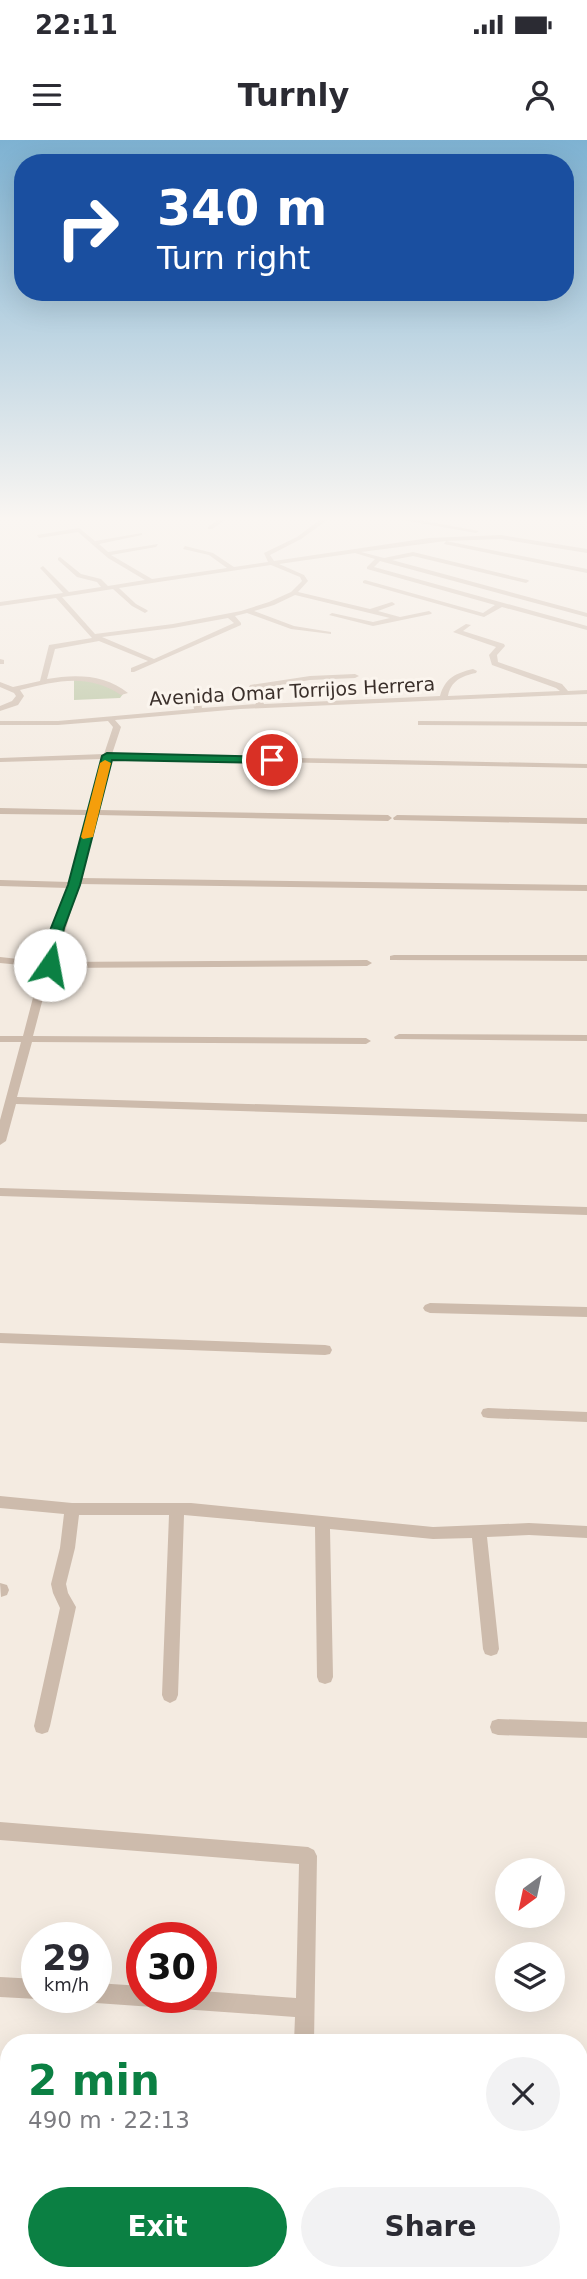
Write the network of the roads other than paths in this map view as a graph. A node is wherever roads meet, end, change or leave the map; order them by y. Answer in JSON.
{"nodes":[{"id":1,"x":75,"y":616,"type":"edge"},
{"id":2,"x":230,"y":616,"type":"joint"},
{"id":3,"x":260,"y":616,"type":"edge"},
{"id":4,"x":336,"y":616,"type":"edge"},
{"id":5,"x":389,"y":616,"type":"edge"},
{"id":6,"x":414,"y":616,"type":"edge"},
{"id":7,"x":539,"y":616,"type":"edge"},
{"id":8,"x":401,"y":619,"type":"junction"},
{"id":9,"x":468,"y":625,"type":"dead end"},
{"id":10,"x":587,"y":628,"type":"edge"},
{"id":11,"x":329,"y":633,"type":"dead end"},
{"id":12,"x":95,"y":638,"type":"junction"},
{"id":13,"x":153,"y":661,"type":"junction"},
{"id":14,"x":134,"y":670,"type":"dead end"},
{"id":15,"x":473,"y":671,"type":"dead end"},
{"id":16,"x":355,"y":676,"type":"dead end"},
{"id":17,"x":43,"y":682,"type":"junction"},
{"id":18,"x":0,"y":684,"type":"edge"},
{"id":19,"x":12,"y":689,"type":"junction"},
{"id":20,"x":195,"y":691,"type":"dead end"},
{"id":21,"x":587,"y":692,"type":"edge"},
{"id":22,"x":124,"y":693,"type":"dead end"},
{"id":23,"x":566,"y":693,"type":"junction"},
{"id":24,"x":444,"y":698,"type":"junction"},
{"id":25,"x":261,"y":706,"type":"junction"},
{"id":26,"x":0,"y":709,"type":"edge"},
{"id":27,"x":198,"y":710,"type":"junction"},
{"id":28,"x":110,"y":719,"type":"junction"},
{"id":29,"x":0,"y":723,"type":"edge"},
{"id":30,"x":421,"y":723,"type":"dead end"},
{"id":31,"x":587,"y":724,"type":"edge"},
{"id":32,"x":107,"y":756,"type":"junction"},
{"id":33,"x":0,"y":760,"type":"edge"},
{"id":34,"x":587,"y":766,"type":"edge"},
{"id":35,"x":0,"y":811,"type":"edge"},
{"id":36,"x":94,"y":812,"type":"junction"},
{"id":37,"x":587,"y":821,"type":"edge"},
{"id":38,"x":0,"y":883,"type":"edge"},
{"id":39,"x":74,"y":883,"type":"junction"},
{"id":40,"x":587,"y":888,"type":"edge"},
{"id":41,"x":394,"y":958,"type":"dead end"},
{"id":42,"x":587,"y":958,"type":"edge"},
{"id":43,"x":0,"y":960,"type":"edge"},
{"id":44,"x":366,"y":963,"type":"dead end"},
{"id":45,"x":50,"y":965,"type":"junction"},
{"id":46,"x":400,"y":1037,"type":"dead end"},
{"id":47,"x":587,"y":1038,"type":"edge"},
{"id":48,"x":0,"y":1039,"type":"edge"},
{"id":49,"x":26,"y":1040,"type":"junction"},
{"id":50,"x":366,"y":1041,"type":"dead end"},
{"id":51,"x":10,"y":1100,"type":"junction"},
{"id":52,"x":3,"y":1118,"type":"edge"},
{"id":53,"x":587,"y":1118,"type":"edge"},
{"id":54,"x":0,"y":1141,"type":"edge"},
{"id":55,"x":0,"y":1192,"type":"edge"},
{"id":56,"x":587,"y":1211,"type":"edge"},
{"id":57,"x":430,"y":1308,"type":"dead end"},
{"id":58,"x":587,"y":1312,"type":"edge"},
{"id":59,"x":0,"y":1338,"type":"edge"},
{"id":60,"x":325,"y":1350,"type":"dead end"},
{"id":61,"x":488,"y":1413,"type":"dead end"},
{"id":62,"x":587,"y":1417,"type":"edge"},
{"id":63,"x":0,"y":1502,"type":"edge"},
{"id":64,"x":177,"y":1508,"type":"junction"},
{"id":65,"x":72,"y":1509,"type":"junction"},
{"id":66,"x":322,"y":1523,"type":"junction"},
{"id":67,"x":479,"y":1531,"type":"junction"},
{"id":68,"x":587,"y":1532,"type":"edge"},
{"id":69,"x":491,"y":1650,"type":"dead end"},
{"id":70,"x":325,"y":1677,"type":"dead end"},
{"id":71,"x":170,"y":1695,"type":"dead end"},
{"id":72,"x":42,"y":1726,"type":"dead end"},
{"id":73,"x":498,"y":1727,"type":"dead end"},
{"id":74,"x":587,"y":1730,"type":"edge"},
{"id":75,"x":0,"y":1831,"type":"edge"},
{"id":76,"x":0,"y":1987,"type":"edge"},
{"id":77,"x":21,"y":1988,"type":"edge"},
{"id":78,"x":217,"y":2002,"type":"edge"},
{"id":79,"x":305,"y":2008,"type":"junction"},
{"id":80,"x":304,"y":2034,"type":"edge"}],
"edges":[{"from":1,"to":12,"type":"street"},
{"from":2,"to":12,"type":"street"},
{"from":2,"to":13,"type":"street"},
{"from":3,"to":11,"type":"street"},
{"from":4,"to":8,"type":"street"},
{"from":5,"to":8,"type":"street"},
{"from":6,"to":8,"type":"street"},
{"from":7,"to":10,"type":"street"},
{"from":9,"to":23,"type":"street"},
{"from":12,"to":13,"type":"street"},
{"from":12,"to":17,"type":"street"},
{"from":13,"to":14,"type":"street"},
{"from":15,"to":24,"type":"street"},
{"from":16,"to":25,"type":"street"},
{"from":17,"to":19,"type":"street"},
{"from":17,"to":22,"type":"street"},
{"from":18,"to":19,"type":"street"},
{"from":19,"to":26,"type":"street"},
{"from":20,"to":27,"type":"street"},
{"from":21,"to":23,"type":"street","name":"Avenida Omar Torrijos Herrera"},
{"from":23,"to":24,"type":"street","name":"Avenida Omar Torrijos Herrera"},
{"from":24,"to":25,"type":"street","name":"Avenida Omar Torrijos Herrera"},
{"from":25,"to":27,"type":"street","name":"Avenida Omar Torrijos Herrera"},
{"from":27,"to":28,"type":"street","name":"Avenida Omar Torrijos Herrera"},
{"from":28,"to":29,"type":"street","name":"Avenida Omar Torrijos Herrera"},
{"from":28,"to":32,"type":"street"},
{"from":30,"to":31,"type":"street"},
{"from":32,"to":33,"type":"street"},
{"from":32,"to":34,"type":"street"},
{"from":32,"to":36,"type":"street"},
{"from":35,"to":36,"type":"street"},
{"from":36,"to":37,"type":"street"},
{"from":36,"to":39,"type":"street"},
{"from":38,"to":39,"type":"street"},
{"from":39,"to":40,"type":"street"},
{"from":39,"to":45,"type":"street"},
{"from":41,"to":42,"type":"street"},
{"from":43,"to":45,"type":"street"},
{"from":44,"to":45,"type":"street"},
{"from":45,"to":49,"type":"street"},
{"from":46,"to":47,"type":"street"},
{"from":48,"to":49,"type":"street"},
{"from":49,"to":50,"type":"street"},
{"from":49,"to":51,"type":"street"},
{"from":51,"to":52,"type":"street"},
{"from":51,"to":53,"type":"street"},
{"from":52,"to":54,"type":"street"},
{"from":55,"to":56,"type":"street"},
{"from":57,"to":58,"type":"street"},
{"from":59,"to":60,"type":"street"},
{"from":61,"to":62,"type":"street"},
{"from":63,"to":65,"type":"street"},
{"from":64,"to":65,"type":"street"},
{"from":64,"to":66,"type":"street"},
{"from":64,"to":71,"type":"street"},
{"from":65,"to":72,"type":"street"},
{"from":66,"to":67,"type":"street"},
{"from":66,"to":70,"type":"street"},
{"from":67,"to":68,"type":"street"},
{"from":67,"to":69,"type":"street"},
{"from":73,"to":74,"type":"street"},
{"from":75,"to":79,"type":"street"},
{"from":76,"to":77,"type":"street"},
{"from":78,"to":79,"type":"street"},
{"from":79,"to":80,"type":"street"}]}
